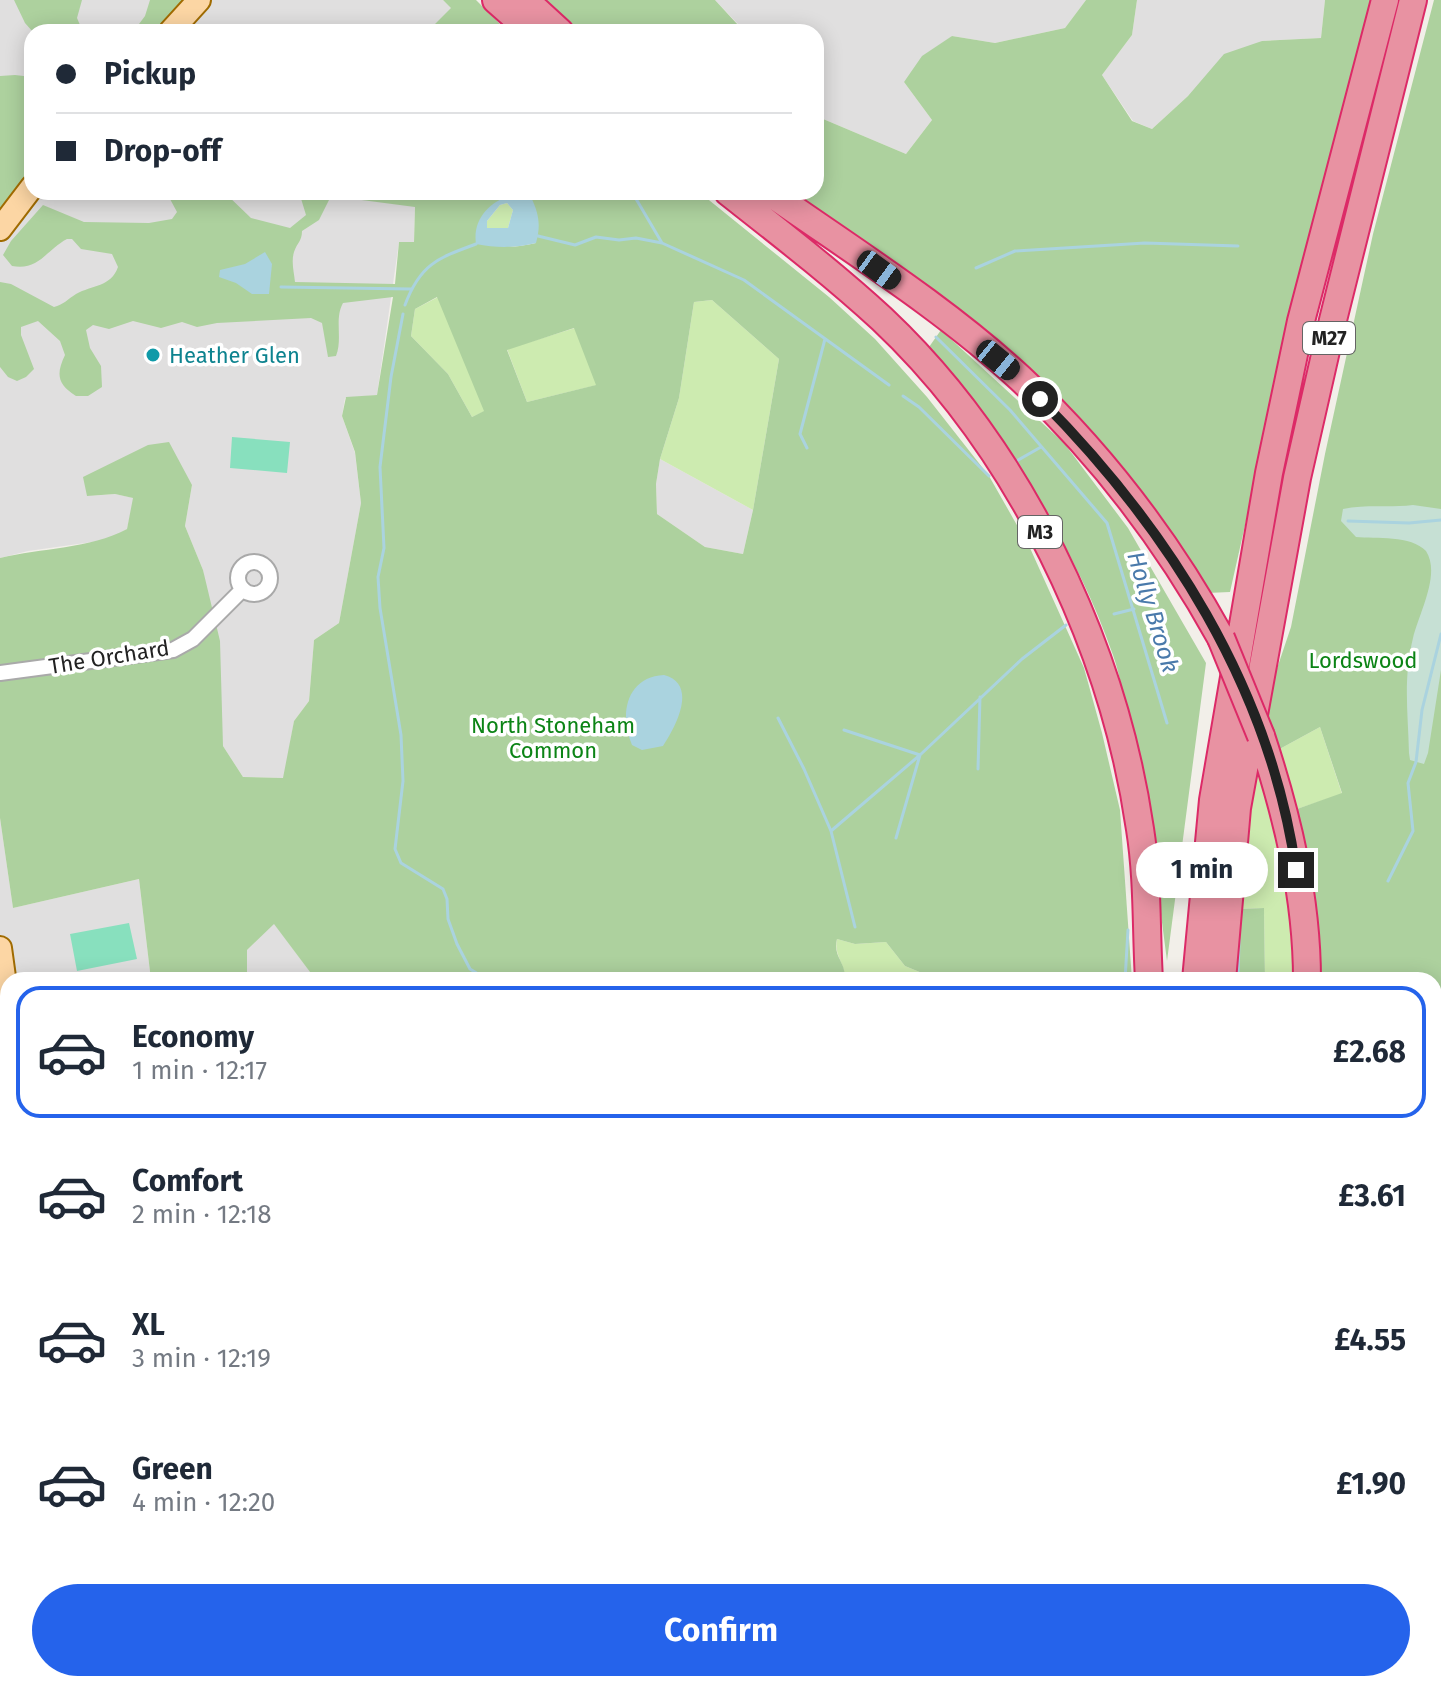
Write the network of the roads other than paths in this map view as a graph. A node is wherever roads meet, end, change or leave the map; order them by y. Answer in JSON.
{"nodes":[{"id":1,"x":199,"y":0,"type":"edge"},
{"id":2,"x":496,"y":0,"type":"edge"},
{"id":3,"x":525,"y":0,"type":"edge"},
{"id":4,"x":1385,"y":0,"type":"edge"},
{"id":5,"x":1413,"y":0,"type":"edge"},
{"id":6,"x":177,"y":24,"type":"edge"},
{"id":7,"x":523,"y":24,"type":"edge"},
{"id":8,"x":551,"y":24,"type":"edge"},
{"id":9,"x":24,"y":198,"type":"edge"},
{"id":10,"x":738,"y":200,"type":"edge"},
{"id":11,"x":780,"y":200,"type":"edge"},
{"id":12,"x":0,"y":229,"type":"edge"},
{"id":13,"x":243,"y":589,"type":"dead end"},
{"id":14,"x":0,"y":673,"type":"edge"},
{"id":15,"x":0,"y":948,"type":"edge"},
{"id":16,"x":3,"y":972,"type":"edge"},
{"id":17,"x":1149,"y":972,"type":"edge"},
{"id":18,"x":1197,"y":972,"type":"edge"},
{"id":19,"x":1223,"y":972,"type":"edge"},
{"id":20,"x":1307,"y":972,"type":"edge"}],
"edges":[{"from":1,"to":6,"type":"main road"},
{"from":2,"to":7,"type":"highway"},
{"from":3,"to":8,"type":"highway"},
{"from":4,"to":18,"type":"highway","number":"M27"},
{"from":5,"to":19,"type":"highway","number":"M27"},
{"from":9,"to":12,"type":"main road"},
{"from":10,"to":17,"type":"highway","number":"M3"},
{"from":11,"to":20,"type":"highway","bridge":true},
{"from":13,"to":14,"type":"street","name":"The Orchard"},
{"from":15,"to":16,"type":"main road"}]}
